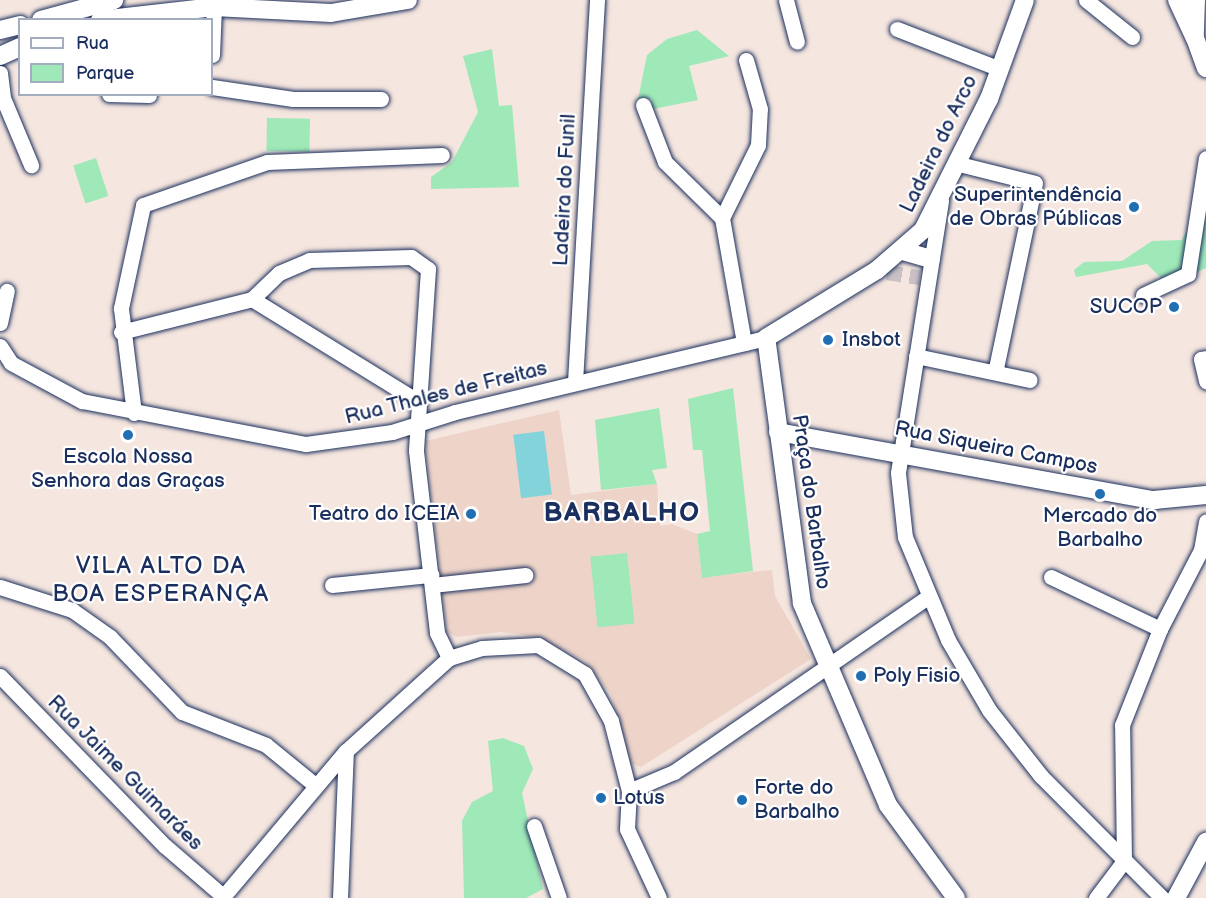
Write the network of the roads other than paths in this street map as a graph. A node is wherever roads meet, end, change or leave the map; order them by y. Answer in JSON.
{"nodes":[{"id":1,"x":114,"y":0,"type":"edge"},
{"id":2,"x":408,"y":0,"type":"edge"},
{"id":3,"x":597,"y":0,"type":"edge"},
{"id":4,"x":786,"y":0,"type":"edge"},
{"id":5,"x":1025,"y":0,"type":"edge"},
{"id":6,"x":1086,"y":0,"type":"edge"},
{"id":7,"x":1177,"y":0,"type":"edge"},
{"id":8,"x":1197,"y":4,"type":"edge"},
{"id":9,"x":259,"y":5,"type":"edge"},
{"id":10,"x":214,"y":7,"type":"junction"},
{"id":11,"x":48,"y":18,"type":"edge"},
{"id":12,"x":118,"y":18,"type":"edge"},
{"id":13,"x":18,"y":26,"type":"edge"},
{"id":14,"x":897,"y":29,"type":"dead end"},
{"id":15,"x":0,"y":30,"type":"edge"},
{"id":16,"x":213,"y":31,"type":"edge"},
{"id":17,"x":1132,"y":37,"type":"dead end"},
{"id":18,"x":1195,"y":38,"type":"junction"},
{"id":19,"x":797,"y":42,"type":"dead end"},
{"id":20,"x":18,"y":48,"type":"edge"},
{"id":21,"x":0,"y":56,"type":"edge"},
{"id":22,"x":746,"y":60,"type":"dead end"},
{"id":23,"x":1206,"y":68,"type":"edge"},
{"id":24,"x":1000,"y":69,"type":"junction"},
{"id":25,"x":0,"y":74,"type":"edge"},
{"id":26,"x":213,"y":87,"type":"edge"},
{"id":27,"x":381,"y":99,"type":"dead end"},
{"id":28,"x":643,"y":105,"type":"dead end"},
{"id":29,"x":442,"y":155,"type":"dead end"},
{"id":30,"x":1206,"y":159,"type":"edge"},
{"id":31,"x":959,"y":164,"type":"junction"},
{"id":32,"x":31,"y":165,"type":"dead end"},
{"id":33,"x":942,"y":198,"type":"junction"},
{"id":34,"x":722,"y":218,"type":"junction"},
{"id":35,"x":1203,"y":227,"type":"edge"},
{"id":36,"x":903,"y":251,"type":"junction"},
{"id":37,"x":931,"y":259,"type":"junction"},
{"id":38,"x":7,"y":291,"type":"dead end"},
{"id":39,"x":1143,"y":295,"type":"dead end"},
{"id":40,"x":252,"y":299,"type":"junction"},
{"id":41,"x":0,"y":323,"type":"edge"},
{"id":42,"x":121,"y":332,"type":"junction"},
{"id":43,"x":766,"y":338,"type":"junction"},
{"id":44,"x":744,"y":344,"type":"junction"},
{"id":45,"x":0,"y":346,"type":"edge"},
{"id":46,"x":916,"y":356,"type":"junction"},
{"id":47,"x":1204,"y":358,"type":"edge"},
{"id":48,"x":995,"y":372,"type":"junction"},
{"id":49,"x":1030,"y":380,"type":"dead end"},
{"id":50,"x":1206,"y":381,"type":"edge"},
{"id":51,"x":575,"y":382,"type":"junction"},
{"id":52,"x":419,"y":402,"type":"junction"},
{"id":53,"x":134,"y":413,"type":"junction"},
{"id":54,"x":417,"y":425,"type":"junction"},
{"id":55,"x":778,"y":432,"type":"junction"},
{"id":56,"x":902,"y":453,"type":"junction"},
{"id":57,"x":1206,"y":495,"type":"edge"},
{"id":58,"x":1206,"y":521,"type":"edge"},
{"id":59,"x":1203,"y":552,"type":"edge"},
{"id":60,"x":525,"y":575,"type":"dead end"},
{"id":61,"x":1051,"y":577,"type":"dead end"},
{"id":62,"x":431,"y":580,"type":"junction"},
{"id":63,"x":332,"y":585,"type":"dead end"},
{"id":64,"x":0,"y":587,"type":"edge"},
{"id":65,"x":928,"y":597,"type":"junction"},
{"id":66,"x":1160,"y":629,"type":"junction"},
{"id":67,"x":449,"y":658,"type":"junction"},
{"id":68,"x":832,"y":665,"type":"junction"},
{"id":69,"x":0,"y":676,"type":"edge"},
{"id":70,"x":346,"y":751,"type":"junction"},
{"id":71,"x":315,"y":785,"type":"junction"},
{"id":72,"x":629,"y":791,"type":"junction"},
{"id":73,"x":534,"y":826,"type":"dead end"},
{"id":74,"x":1206,"y":842,"type":"edge"},
{"id":75,"x":1124,"y":861,"type":"junction"},
{"id":76,"x":222,"y":897,"type":"edge"},
{"id":77,"x":340,"y":898,"type":"edge"},
{"id":78,"x":559,"y":898,"type":"edge"},
{"id":79,"x":659,"y":898,"type":"edge"},
{"id":80,"x":956,"y":898,"type":"edge"},
{"id":81,"x":1096,"y":898,"type":"edge"},
{"id":82,"x":1162,"y":898,"type":"edge"},
{"id":83,"x":1176,"y":898,"type":"edge"}],
"edges":[{"from":1,"to":11,"type":"main road"},
{"from":2,"to":9,"type":"main road"},
{"from":3,"to":51,"type":"street","name":"Ladeira do Funil"},
{"from":4,"to":19,"type":"street"},
{"from":5,"to":24,"type":"main road","name":"Ladeira do Arco"},
{"from":6,"to":17,"type":"street"},
{"from":7,"to":18,"type":"main road"},
{"from":8,"to":18,"type":"main road"},
{"from":9,"to":10,"type":"main road"},
{"from":10,"to":12,"type":"main road"},
{"from":10,"to":16,"type":"street"},
{"from":13,"to":15,"type":"main road"},
{"from":14,"to":24,"type":"street"},
{"from":18,"to":23,"type":"main road"},
{"from":20,"to":21,"type":"main road"},
{"from":22,"to":34,"type":"street"},
{"from":24,"to":31,"type":"main road","name":"Ladeira do Arco"},
{"from":25,"to":32,"type":"street"},
{"from":26,"to":27,"type":"street"},
{"from":28,"to":34,"type":"street"},
{"from":29,"to":42,"type":"street"},
{"from":30,"to":35,"type":"street"},
{"from":31,"to":33,"type":"main road","name":"Ladeira do Arco"},
{"from":31,"to":48,"type":"street"},
{"from":33,"to":36,"type":"main road","name":"Ladeira do Arco"},
{"from":33,"to":37,"type":"street"},
{"from":34,"to":44,"type":"street"},
{"from":35,"to":39,"type":"street"},
{"from":36,"to":37,"type":"main road"},
{"from":36,"to":43,"type":"main road","name":"Ladeira do Arco"},
{"from":37,"to":46,"type":"street"},
{"from":38,"to":41,"type":"street"},
{"from":40,"to":42,"type":"street"},
{"from":40,"to":52,"type":"street"},
{"from":40,"to":52,"type":"street"},
{"from":42,"to":53,"type":"street"},
{"from":43,"to":44,"type":"street","name":"Rua Thales de Freitas"},
{"from":43,"to":55,"type":"main road","name":"Praça do Barbalho"},
{"from":44,"to":51,"type":"street","name":"Rua Thales de Freitas"},
{"from":45,"to":53,"type":"street","name":"Rua Thales de Freitas"},
{"from":46,"to":48,"type":"street"},
{"from":46,"to":56,"type":"street"},
{"from":47,"to":50,"type":"street"},
{"from":48,"to":49,"type":"street"},
{"from":51,"to":54,"type":"street","name":"Rua Thales de Freitas"},
{"from":52,"to":54,"type":"street"},
{"from":53,"to":54,"type":"street","name":"Rua Thales de Freitas"},
{"from":54,"to":62,"type":"street"},
{"from":55,"to":56,"type":"main road","name":"Rua Siqueira Campos"},
{"from":55,"to":68,"type":"main road","name":"Praça do Barbalho"},
{"from":56,"to":57,"type":"main road","name":"Rua Siqueira Campos"},
{"from":56,"to":65,"type":"street"},
{"from":58,"to":59,"type":"street"},
{"from":59,"to":66,"type":"street"},
{"from":60,"to":62,"type":"street"},
{"from":61,"to":66,"type":"street"},
{"from":62,"to":63,"type":"street"},
{"from":62,"to":67,"type":"street"},
{"from":64,"to":71,"type":"street"},
{"from":65,"to":68,"type":"street"},
{"from":65,"to":75,"type":"street"},
{"from":66,"to":75,"type":"street"},
{"from":67,"to":70,"type":"street"},
{"from":67,"to":72,"type":"street"},
{"from":68,"to":72,"type":"street"},
{"from":68,"to":80,"type":"main road","name":"Praça do Barbalho"},
{"from":69,"to":76,"type":"street","name":"Rua Jaime Guimaráes"},
{"from":70,"to":71,"type":"street"},
{"from":70,"to":77,"type":"street"},
{"from":71,"to":76,"type":"street"},
{"from":72,"to":79,"type":"street"},
{"from":73,"to":78,"type":"street"},
{"from":74,"to":83,"type":"main road"},
{"from":75,"to":81,"type":"street"},
{"from":75,"to":82,"type":"street"}]}
